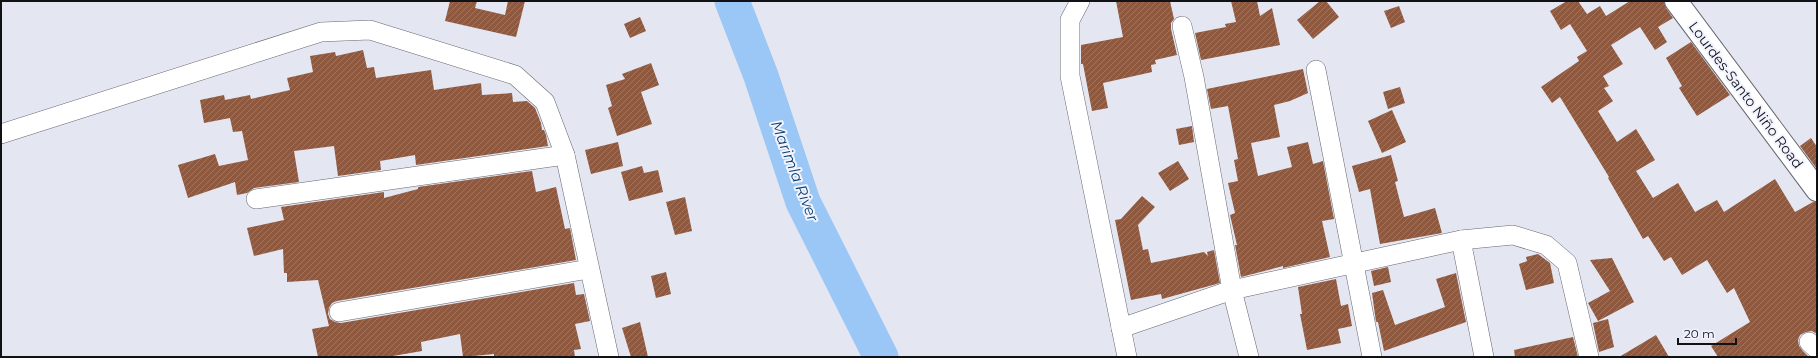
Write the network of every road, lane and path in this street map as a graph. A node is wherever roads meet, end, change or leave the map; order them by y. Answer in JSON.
{"nodes":[{"id":1,"x":1080,"y":1,"type":"edge"},
{"id":2,"x":1676,"y":1,"type":"edge"},
{"id":3,"x":1182,"y":26,"type":"dead end"},
{"id":4,"x":1316,"y":70,"type":"dead end"},
{"id":5,"x":1,"y":134,"type":"edge"},
{"id":6,"x":565,"y":155,"type":"junction"},
{"id":7,"x":1817,"y":190,"type":"edge"},
{"id":8,"x":256,"y":199,"type":"dead end"},
{"id":9,"x":1461,"y":240,"type":"junction"},
{"id":10,"x":1353,"y":264,"type":"junction"},
{"id":11,"x":589,"y":269,"type":"junction"},
{"id":12,"x":1232,"y":290,"type":"junction"},
{"id":13,"x":339,"y":312,"type":"dead end"},
{"id":14,"x":1121,"y":328,"type":"junction"},
{"id":15,"x":609,"y":357,"type":"edge"},
{"id":16,"x":1127,"y":357,"type":"edge"},
{"id":17,"x":1249,"y":357,"type":"edge"},
{"id":18,"x":1372,"y":357,"type":"edge"},
{"id":19,"x":1484,"y":357,"type":"edge"},
{"id":20,"x":1589,"y":357,"type":"edge"}],
"edges":[{"from":1,"to":14,"type":"street"},
{"from":2,"to":7,"type":"main road","name":"Lourdes-Santo Niño Road"},
{"from":3,"to":12,"type":"street"},
{"from":4,"to":10,"type":"street"},
{"from":5,"to":6,"type":"street"},
{"from":6,"to":8,"type":"street"},
{"from":6,"to":11,"type":"street"},
{"from":9,"to":10,"type":"street"},
{"from":9,"to":19,"type":"street"},
{"from":9,"to":20,"type":"street"},
{"from":10,"to":12,"type":"street"},
{"from":10,"to":18,"type":"street"},
{"from":11,"to":13,"type":"street"},
{"from":11,"to":15,"type":"street"},
{"from":12,"to":14,"type":"street"},
{"from":12,"to":17,"type":"street"},
{"from":14,"to":16,"type":"street"}]}
